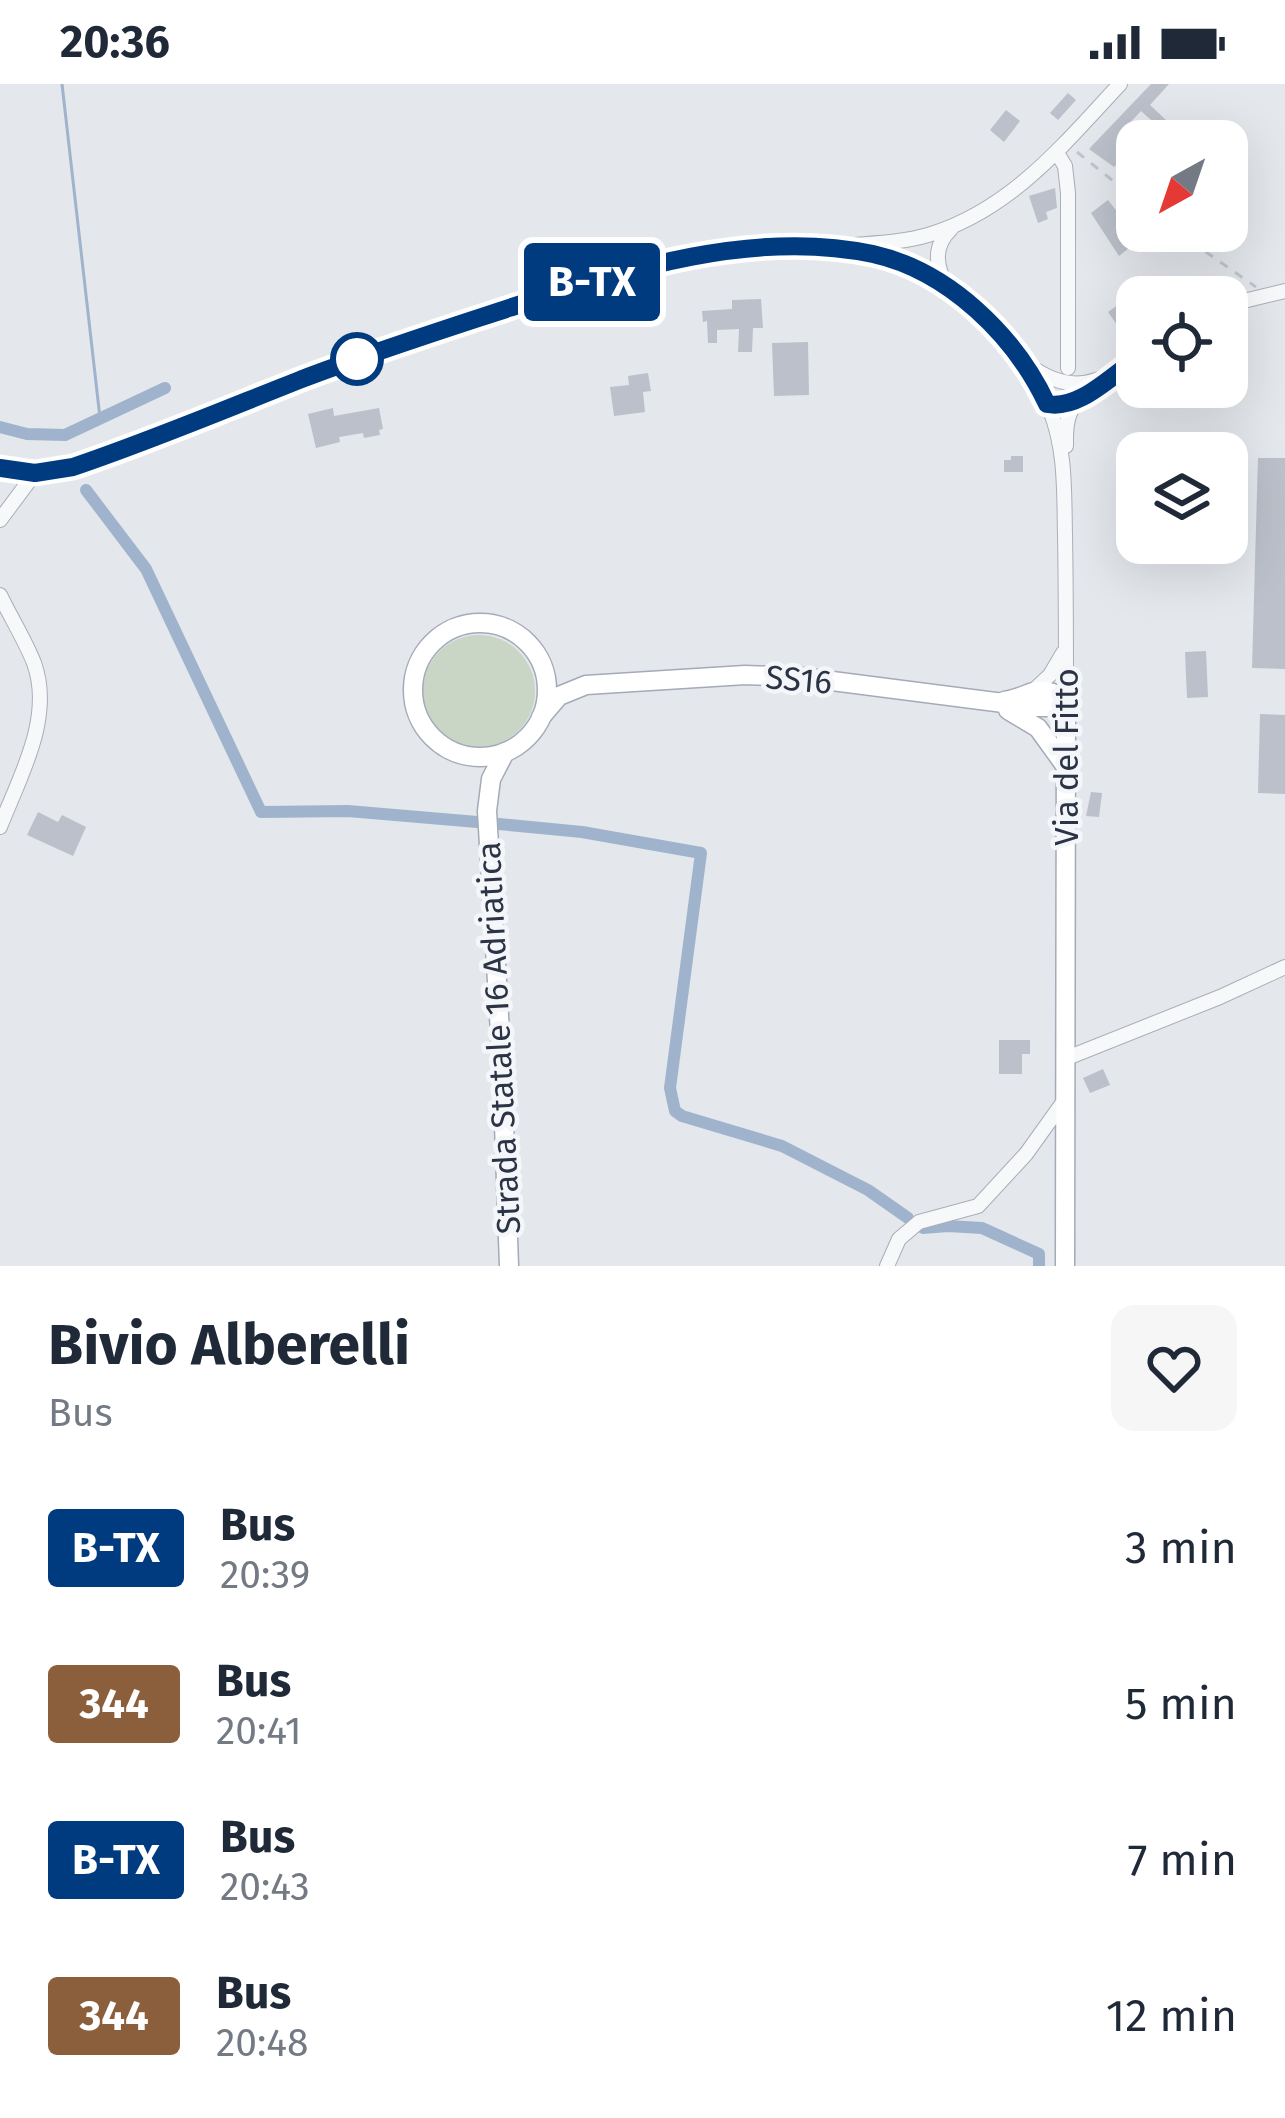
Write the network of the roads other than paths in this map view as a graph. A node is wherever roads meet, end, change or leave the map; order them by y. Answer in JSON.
{"nodes":[{"id":1,"x":1120,"y":84,"type":"edge"},
{"id":2,"x":1061,"y":148,"type":"junction"},
{"id":3,"x":958,"y":223,"type":"junction"},
{"id":4,"x":923,"y":236,"type":"junction"},
{"id":5,"x":818,"y":247,"type":"junction"},
{"id":6,"x":938,"y":255,"type":"junction"},
{"id":7,"x":915,"y":271,"type":"junction"},
{"id":8,"x":948,"y":289,"type":"junction"},
{"id":9,"x":1285,"y":291,"type":"edge"},
{"id":10,"x":1248,"y":299,"type":"edge"},
{"id":11,"x":1021,"y":359,"type":"junction"},
{"id":12,"x":1116,"y":372,"type":"joint"},
{"id":13,"x":1068,"y":376,"type":"junction"},
{"id":14,"x":1078,"y":400,"type":"junction"},
{"id":15,"x":1047,"y":404,"type":"junction"},
{"id":16,"x":1064,"y":465,"type":"junction"},
{"id":17,"x":0,"y":467,"type":"edge"},
{"id":18,"x":35,"y":473,"type":"junction"},
{"id":19,"x":0,"y":520,"type":"edge"},
{"id":20,"x":0,"y":595,"type":"edge"},
{"id":21,"x":1066,"y":648,"type":"junction"},
{"id":22,"x":542,"y":664,"type":"junction"},
{"id":23,"x":609,"y":682,"type":"junction"},
{"id":24,"x":1035,"y":689,"type":"junction"},
{"id":25,"x":1066,"y":699,"type":"junction"},
{"id":26,"x":987,"y":701,"type":"junction"},
{"id":27,"x":542,"y":717,"type":"junction"},
{"id":28,"x":505,"y":752,"type":"junction"},
{"id":29,"x":458,"y":753,"type":"junction"},
{"id":30,"x":1066,"y":768,"type":"junction"},
{"id":31,"x":488,"y":811,"type":"junction"},
{"id":32,"x":0,"y":827,"type":"edge"},
{"id":33,"x":1285,"y":967,"type":"edge"},
{"id":34,"x":1066,"y":1058,"type":"junction"},
{"id":35,"x":1065,"y":1100,"type":"junction"},
{"id":36,"x":509,"y":1266,"type":"edge"},
{"id":37,"x":887,"y":1266,"type":"edge"},
{"id":38,"x":1065,"y":1266,"type":"edge"}],
"edges":[{"from":1,"to":2,"type":"street"},
{"from":2,"to":3,"type":"street"},
{"from":2,"to":13,"type":"street"},
{"from":3,"to":4,"type":"street"},
{"from":3,"to":6,"type":"street"},
{"from":4,"to":5,"type":"street"},
{"from":4,"to":7,"type":"street"},
{"from":5,"to":7,"type":"street","name":"Via del Fitto"},
{"from":5,"to":18,"type":"street"},
{"from":6,"to":7,"type":"street"},
{"from":6,"to":8,"type":"street"},
{"from":7,"to":8,"type":"street","name":"Via del Fitto"},
{"from":8,"to":11,"type":"street","name":"Via del Fitto"},
{"from":9,"to":10,"type":"street"},
{"from":11,"to":13,"type":"street"},
{"from":11,"to":15,"type":"street","name":"Via del Fitto"},
{"from":12,"to":13,"type":"street"},
{"from":12,"to":14,"type":"street"},
{"from":13,"to":15,"type":"street"},
{"from":14,"to":15,"type":"street"},
{"from":14,"to":16,"type":"street"},
{"from":15,"to":16,"type":"street","name":"Via del Fitto"},
{"from":16,"to":21,"type":"street","name":"Via del Fitto"},
{"from":17,"to":18,"type":"street"},
{"from":18,"to":19,"type":"street"},
{"from":20,"to":32,"type":"street"},
{"from":21,"to":24,"type":"street"},
{"from":21,"to":25,"type":"street","name":"Via del Fitto"},
{"from":22,"to":23,"type":"main road","name":"SS16"},
{"from":22,"to":27,"type":"main road"},
{"from":22,"to":29,"type":"main road","name":"Strada Statale 16 Adriatica"},
{"from":23,"to":26,"type":"main road","name":"SS16"},
{"from":23,"to":27,"type":"main road","name":"SS16"},
{"from":24,"to":25,"type":"main road"},
{"from":24,"to":26,"type":"main road","name":"SS16"},
{"from":25,"to":26,"type":"main road","name":"SS16"},
{"from":25,"to":30,"type":"main road","name":"Via del Fitto"},
{"from":26,"to":30,"type":"main road","name":"SS16"},
{"from":27,"to":28,"type":"main road"},
{"from":28,"to":29,"type":"main road"},
{"from":28,"to":31,"type":"main road","name":"Strada Statale 16 Adriatica"},
{"from":29,"to":31,"type":"main road","name":"Strada Statale 16 Adriatica"},
{"from":30,"to":34,"type":"main road","name":"Via del Fitto"},
{"from":31,"to":36,"type":"main road","name":"Strada Statale 16 Adriatica"},
{"from":33,"to":34,"type":"street"},
{"from":34,"to":35,"type":"main road","name":"Via del Fitto"},
{"from":35,"to":37,"type":"street"},
{"from":35,"to":38,"type":"main road","name":"Via del Fitto"}]}
